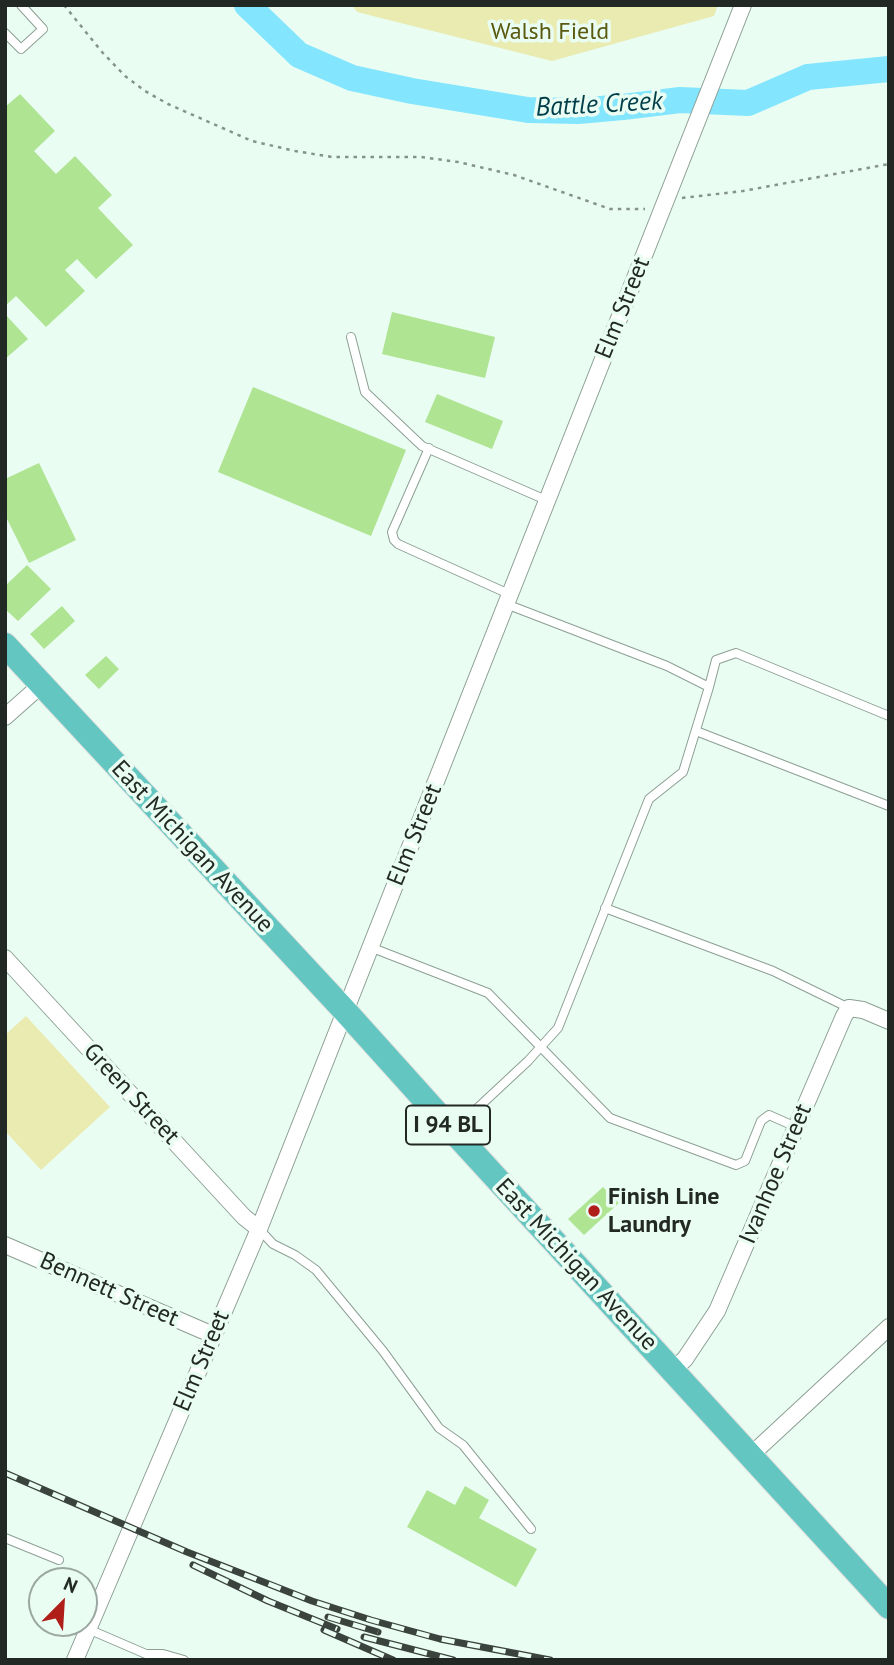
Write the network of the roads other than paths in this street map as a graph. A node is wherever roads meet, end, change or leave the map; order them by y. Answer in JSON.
{"nodes":[{"id":1,"x":22,"y":5,"type":"edge"},
{"id":2,"x":743,"y":6,"type":"edge"},
{"id":3,"x":5,"y":33,"type":"edge"},
{"id":4,"x":351,"y":337,"type":"dead end"},
{"id":5,"x":429,"y":448,"type":"junction"},
{"id":6,"x":547,"y":500,"type":"junction"},
{"id":7,"x":507,"y":599,"type":"junction"},
{"id":8,"x":5,"y":645,"type":"edge"},
{"id":9,"x":41,"y":685,"type":"junction"},
{"id":10,"x":709,"y":687,"type":"junction"},
{"id":11,"x":889,"y":716,"type":"edge"},
{"id":12,"x":5,"y":717,"type":"edge"},
{"id":13,"x":695,"y":731,"type":"junction"},
{"id":14,"x":889,"y":806,"type":"edge"},
{"id":15,"x":606,"y":908,"type":"junction"},
{"id":16,"x":370,"y":947,"type":"junction"},
{"id":17,"x":5,"y":958,"type":"edge"},
{"id":18,"x":849,"y":1008,"type":"junction"},
{"id":19,"x":345,"y":1011,"type":"junction"},
{"id":20,"x":889,"y":1021,"type":"edge"},
{"id":21,"x":540,"y":1047,"type":"junction"},
{"id":22,"x":796,"y":1127,"type":"junction"},
{"id":23,"x":453,"y":1131,"type":"junction"},
{"id":24,"x":259,"y":1228,"type":"junction"},
{"id":25,"x":5,"y":1245,"type":"edge"},
{"id":26,"x":889,"y":1326,"type":"edge"},
{"id":27,"x":213,"y":1335,"type":"junction"},
{"id":28,"x":673,"y":1370,"type":"junction"},
{"id":29,"x":751,"y":1455,"type":"junction"},
{"id":30,"x":531,"y":1529,"type":"dead end"},
{"id":31,"x":5,"y":1538,"type":"edge"},
{"id":32,"x":59,"y":1560,"type":"dead end"},
{"id":33,"x":98,"y":1605,"type":"edge"},
{"id":34,"x":889,"y":1607,"type":"edge"},
{"id":35,"x":98,"y":1634,"type":"edge"},
{"id":36,"x":85,"y":1637,"type":"edge"},
{"id":37,"x":150,"y":1657,"type":"edge"},
{"id":38,"x":75,"y":1660,"type":"edge"},
{"id":39,"x":184,"y":1660,"type":"edge"}],
"edges":[{"from":1,"to":3,"type":"lane"},
{"from":2,"to":6,"type":"street","name":"Elm Street"},
{"from":4,"to":5,"type":"lane"},
{"from":5,"to":6,"type":"lane"},
{"from":5,"to":7,"type":"lane"},
{"from":6,"to":7,"type":"street","name":"Elm Street"},
{"from":7,"to":10,"type":"lane"},
{"from":7,"to":16,"type":"street","name":"Elm Street"},
{"from":8,"to":9,"type":"highway","name":"East Michigan Avenue","number":"I 94 BL"},
{"from":9,"to":12,"type":"street"},
{"from":9,"to":19,"type":"highway","name":"East Michigan Avenue","number":"I 94 BL"},
{"from":10,"to":11,"type":"lane"},
{"from":10,"to":13,"type":"lane"},
{"from":13,"to":14,"type":"lane"},
{"from":13,"to":15,"type":"lane"},
{"from":15,"to":18,"type":"lane"},
{"from":15,"to":21,"type":"lane"},
{"from":16,"to":19,"type":"street","name":"Elm Street"},
{"from":16,"to":21,"type":"lane"},
{"from":17,"to":24,"type":"street","name":"Green Street"},
{"from":18,"to":20,"type":"street"},
{"from":18,"to":22,"type":"street","name":"Ivanhoe Street"},
{"from":19,"to":23,"type":"highway","name":"East Michigan Avenue","number":"I 94 BL"},
{"from":19,"to":24,"type":"street","name":"Elm Street"},
{"from":21,"to":22,"type":"lane"},
{"from":21,"to":23,"type":"lane"},
{"from":22,"to":28,"type":"street","name":"Ivanhoe Street"},
{"from":23,"to":28,"type":"highway","name":"East Michigan Avenue","number":"I 94 BL"},
{"from":24,"to":27,"type":"street","name":"Elm Street"},
{"from":24,"to":30,"type":"lane"},
{"from":25,"to":27,"type":"street","name":"Bennett Street"},
{"from":26,"to":29,"type":"street"},
{"from":27,"to":33,"type":"street","name":"Elm Street"},
{"from":28,"to":29,"type":"highway","name":"East Michigan Avenue","number":"I 94 BL"},
{"from":29,"to":34,"type":"highway","name":"East Michigan Avenue","number":"I 94 BL"},
{"from":31,"to":32,"type":"lane"},
{"from":35,"to":37,"type":"lane"},
{"from":36,"to":38,"type":"street","name":"Elm Street"},
{"from":37,"to":39,"type":"lane"}]}
